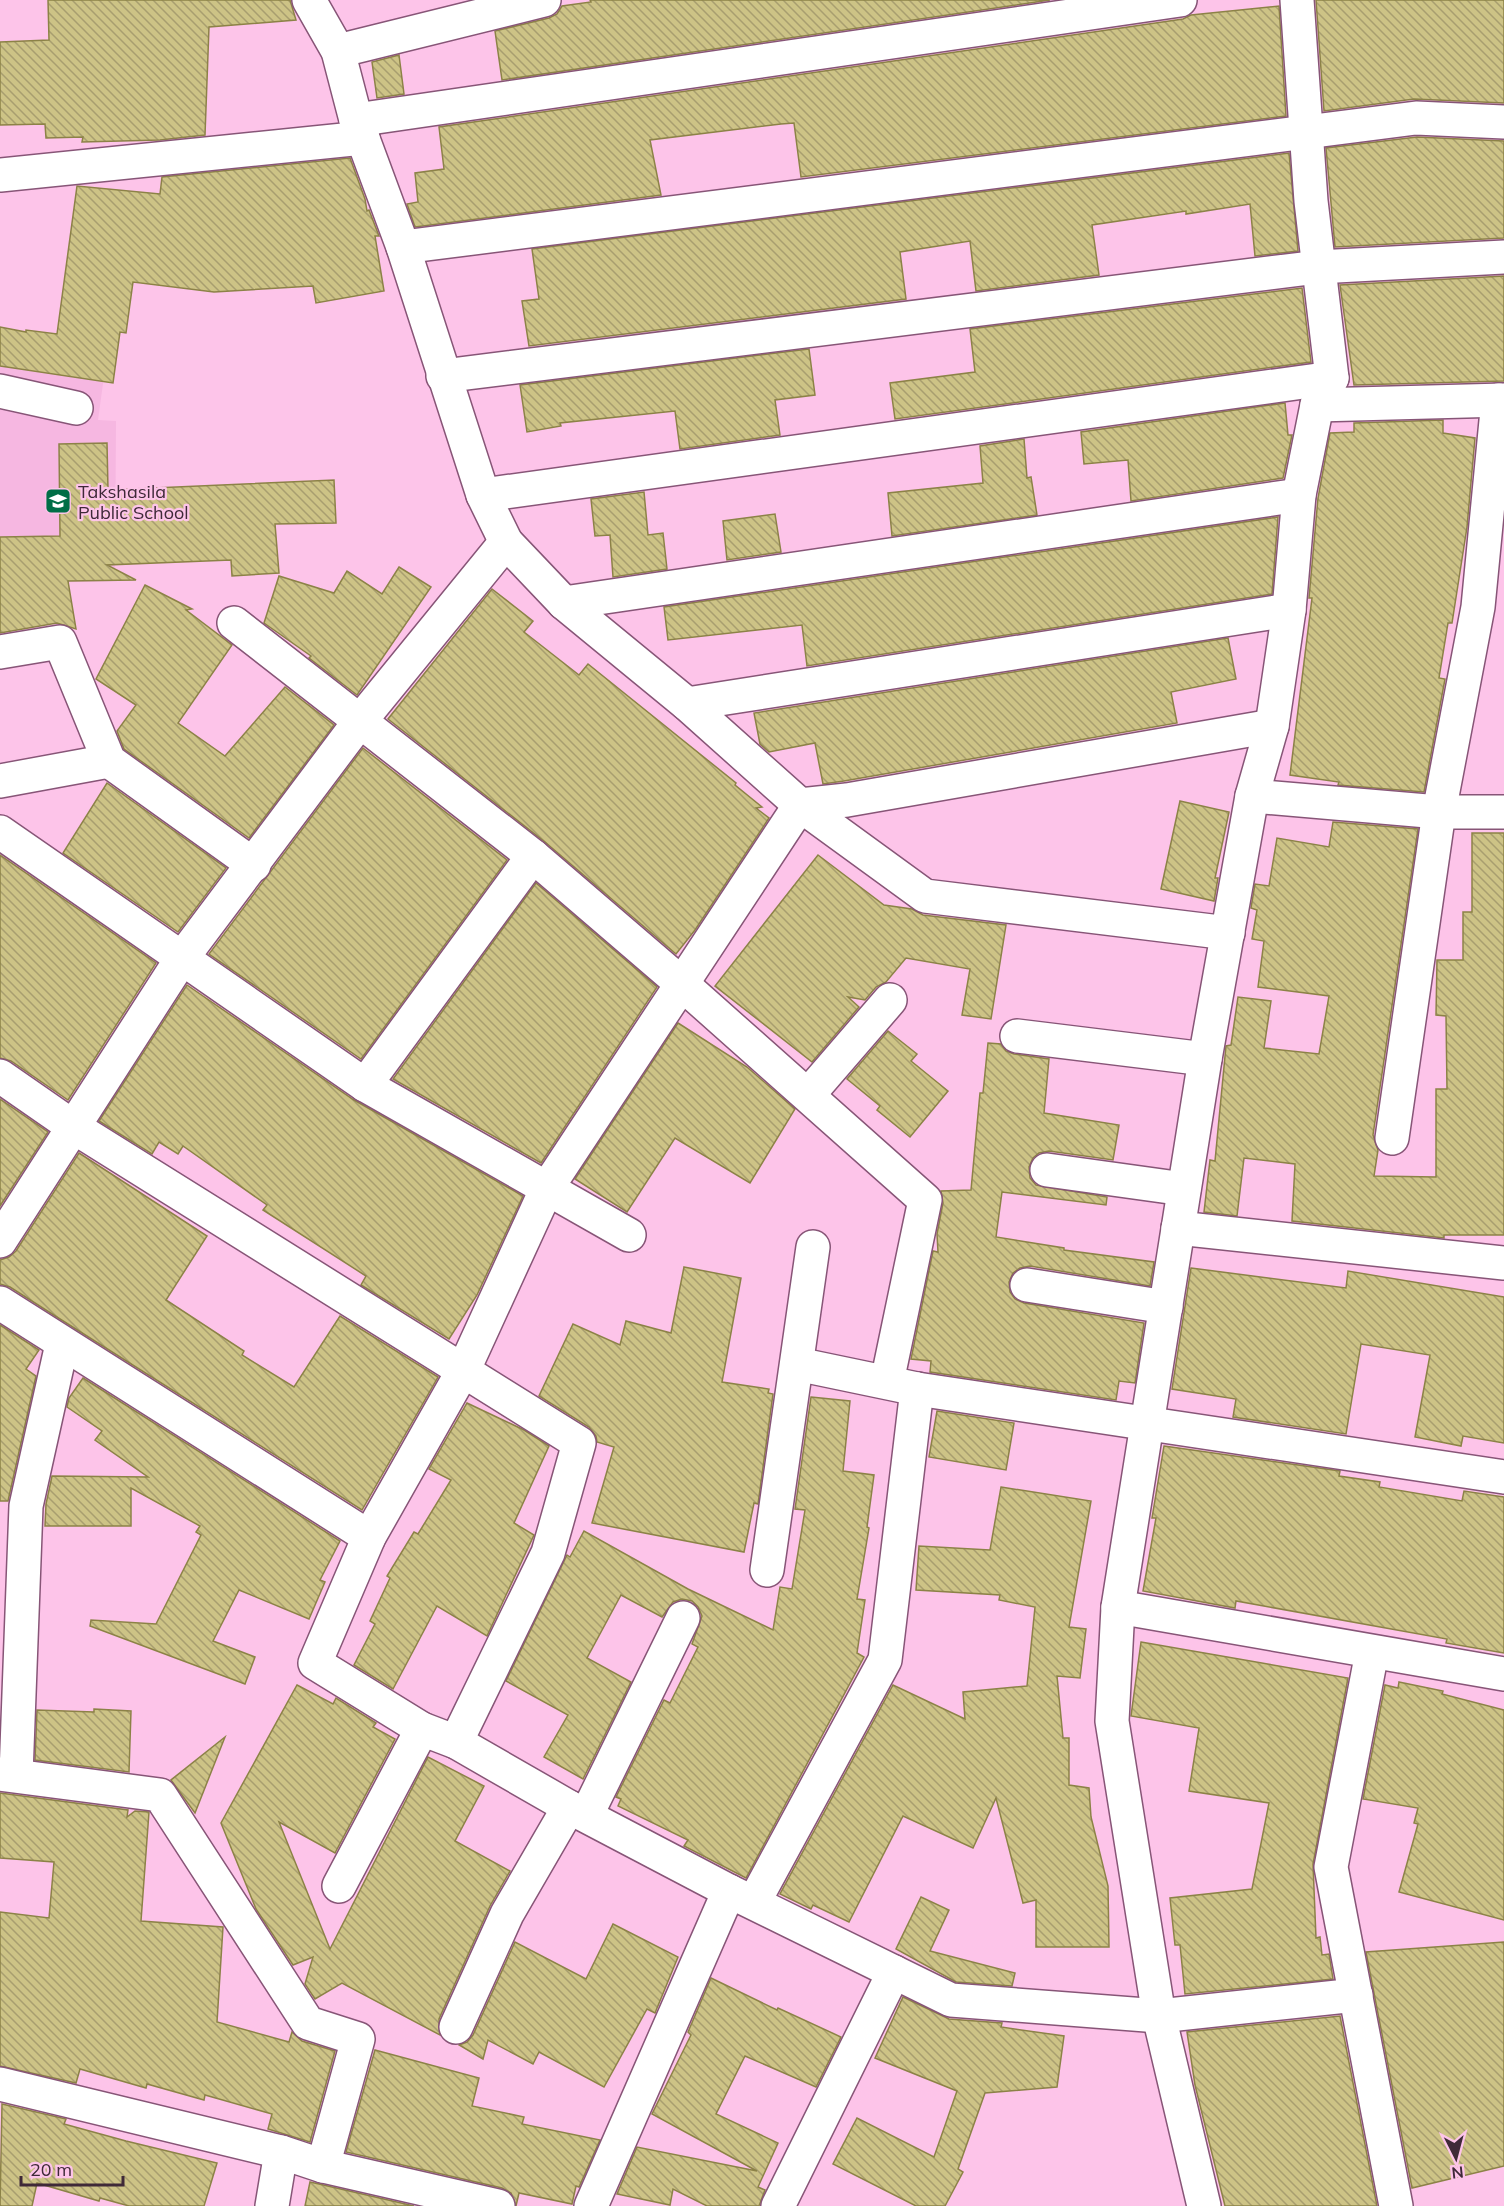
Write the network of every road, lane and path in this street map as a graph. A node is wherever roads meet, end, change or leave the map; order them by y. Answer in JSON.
{"nodes":[{"id":1,"x":309,"y":0,"type":"edge"},
{"id":2,"x":544,"y":0,"type":"edge"},
{"id":3,"x":1180,"y":0,"type":"edge"},
{"id":4,"x":1297,"y":0,"type":"edge"},
{"id":5,"x":338,"y":51,"type":"junction"},
{"id":6,"x":1504,"y":122,"type":"edge"},
{"id":7,"x":359,"y":129,"type":"junction"},
{"id":8,"x":1307,"y":133,"type":"junction"},
{"id":9,"x":0,"y":175,"type":"edge"},
{"id":10,"x":402,"y":247,"type":"junction"},
{"id":11,"x":1504,"y":257,"type":"edge"},
{"id":12,"x":1318,"y":267,"type":"junction"},
{"id":13,"x":443,"y":376,"type":"junction"},
{"id":14,"x":0,"y":391,"type":"edge"},
{"id":15,"x":1324,"y":391,"type":"junction"},
{"id":16,"x":1501,"y":400,"type":"edge"},
{"id":17,"x":76,"y":408,"type":"dead end"},
{"id":18,"x":483,"y":495,"type":"junction"},
{"id":19,"x":1299,"y":495,"type":"junction"},
{"id":20,"x":506,"y":542,"type":"junction"},
{"id":21,"x":564,"y":603,"type":"junction"},
{"id":22,"x":1491,"y":607,"type":"edge"},
{"id":23,"x":1289,"y":610,"type":"junction"},
{"id":24,"x":234,"y":623,"type":"dead end"},
{"id":25,"x":0,"y":652,"type":"edge"},
{"id":26,"x":687,"y":704,"type":"junction"},
{"id":27,"x":360,"y":721,"type":"junction"},
{"id":28,"x":1272,"y":726,"type":"junction"},
{"id":29,"x":109,"y":760,"type":"junction"},
{"id":30,"x":0,"y":781,"type":"edge"},
{"id":31,"x":1252,"y":796,"type":"junction"},
{"id":32,"x":800,"y":805,"type":"junction"},
{"id":33,"x":1439,"y":812,"type":"junction"},
{"id":34,"x":1504,"y":812,"type":"edge"},
{"id":35,"x":0,"y":832,"type":"edge"},
{"id":36,"x":533,"y":856,"type":"junction"},
{"id":37,"x":254,"y":865,"type":"junction"},
{"id":38,"x":1228,"y":933,"type":"junction"},
{"id":39,"x":182,"y":958,"type":"junction"},
{"id":40,"x":682,"y":984,"type":"junction"},
{"id":41,"x":890,"y":1000,"type":"dead end"},
{"id":42,"x":1017,"y":1036,"type":"dead end"},
{"id":43,"x":1205,"y":1059,"type":"junction"},
{"id":44,"x":0,"y":1076,"type":"edge"},
{"id":45,"x":365,"y":1085,"type":"junction"},
{"id":46,"x":808,"y":1095,"type":"junction"},
{"id":47,"x":72,"y":1126,"type":"junction"},
{"id":48,"x":1392,"y":1138,"type":"dead end"},
{"id":49,"x":1047,"y":1170,"type":"dead end"},
{"id":50,"x":546,"y":1188,"type":"junction"},
{"id":51,"x":1184,"y":1189,"type":"junction"},
{"id":52,"x":1178,"y":1228,"type":"junction"},
{"id":53,"x":629,"y":1235,"type":"dead end"},
{"id":54,"x":0,"y":1241,"type":"edge"},
{"id":55,"x":813,"y":1247,"type":"dead end"},
{"id":56,"x":1504,"y":1263,"type":"edge"},
{"id":57,"x":1027,"y":1285,"type":"dead end"},
{"id":58,"x":0,"y":1303,"type":"edge"},
{"id":59,"x":1166,"y":1306,"type":"junction"},
{"id":60,"x":62,"y":1344,"type":"junction"},
{"id":61,"x":797,"y":1364,"type":"junction"},
{"id":62,"x":464,"y":1369,"type":"junction"},
{"id":63,"x":902,"y":1386,"type":"junction"},
{"id":64,"x":1148,"y":1425,"type":"junction"},
{"id":65,"x":1504,"y":1477,"type":"edge"},
{"id":66,"x":369,"y":1537,"type":"junction"},
{"id":67,"x":767,"y":1570,"type":"dead end"},
{"id":68,"x":1118,"y":1607,"type":"junction"},
{"id":69,"x":683,"y":1618,"type":"dead end"},
{"id":70,"x":1372,"y":1652,"type":"junction"},
{"id":71,"x":1504,"y":1674,"type":"edge"},
{"id":72,"x":422,"y":1729,"type":"junction"},
{"id":73,"x":456,"y":1742,"type":"junction"},
{"id":74,"x":8,"y":1774,"type":"edge"},
{"id":75,"x":578,"y":1811,"type":"junction"},
{"id":76,"x":339,"y":1886,"type":"dead end"},
{"id":77,"x":741,"y":1897,"type":"junction"},
{"id":78,"x":894,"y":1972,"type":"junction"},
{"id":79,"x":1356,"y":1995,"type":"junction"},
{"id":80,"x":1160,"y":2016,"type":"junction"},
{"id":81,"x":456,"y":2026,"type":"dead end"},
{"id":82,"x":0,"y":2084,"type":"edge"},
{"id":83,"x":281,"y":2152,"type":"junction"},
{"id":84,"x":323,"y":2166,"type":"junction"},
{"id":85,"x":594,"y":2205,"type":"edge"},
{"id":86,"x":272,"y":2206,"type":"edge"},
{"id":87,"x":498,"y":2206,"type":"edge"},
{"id":88,"x":778,"y":2206,"type":"edge"},
{"id":89,"x":1204,"y":2206,"type":"edge"},
{"id":90,"x":1396,"y":2206,"type":"edge"}],
"edges":[{"from":1,"to":5,"type":"street"},
{"from":2,"to":5,"type":"street"},
{"from":3,"to":7,"type":"street"},
{"from":4,"to":8,"type":"street"},
{"from":5,"to":7,"type":"street"},
{"from":6,"to":8,"type":"street"},
{"from":7,"to":9,"type":"street"},
{"from":7,"to":10,"type":"street"},
{"from":8,"to":10,"type":"street"},
{"from":8,"to":12,"type":"street"},
{"from":10,"to":13,"type":"street"},
{"from":11,"to":12,"type":"street"},
{"from":12,"to":13,"type":"street"},
{"from":12,"to":15,"type":"street"},
{"from":13,"to":18,"type":"street"},
{"from":14,"to":17,"type":"street"},
{"from":15,"to":16,"type":"street"},
{"from":15,"to":18,"type":"street"},
{"from":15,"to":19,"type":"street"},
{"from":16,"to":22,"type":"street"},
{"from":18,"to":20,"type":"street"},
{"from":19,"to":21,"type":"street"},
{"from":19,"to":23,"type":"street"},
{"from":20,"to":21,"type":"street"},
{"from":20,"to":27,"type":"street"},
{"from":21,"to":26,"type":"street"},
{"from":22,"to":33,"type":"street"},
{"from":23,"to":26,"type":"street"},
{"from":23,"to":28,"type":"street"},
{"from":24,"to":27,"type":"street"},
{"from":25,"to":29,"type":"street"},
{"from":26,"to":32,"type":"street"},
{"from":27,"to":36,"type":"street"},
{"from":27,"to":37,"type":"street"},
{"from":28,"to":31,"type":"street"},
{"from":28,"to":32,"type":"street"},
{"from":29,"to":30,"type":"street"},
{"from":29,"to":37,"type":"street"},
{"from":31,"to":33,"type":"street"},
{"from":31,"to":38,"type":"street"},
{"from":32,"to":38,"type":"street"},
{"from":32,"to":40,"type":"street"},
{"from":33,"to":34,"type":"street"},
{"from":33,"to":48,"type":"street"},
{"from":35,"to":39,"type":"street"},
{"from":36,"to":40,"type":"street"},
{"from":36,"to":45,"type":"street"},
{"from":37,"to":39,"type":"street"},
{"from":38,"to":43,"type":"street"},
{"from":39,"to":45,"type":"street"},
{"from":39,"to":47,"type":"street"},
{"from":40,"to":46,"type":"street"},
{"from":40,"to":50,"type":"street"},
{"from":41,"to":46,"type":"street"},
{"from":42,"to":43,"type":"street"},
{"from":43,"to":51,"type":"street"},
{"from":44,"to":47,"type":"street"},
{"from":45,"to":50,"type":"street"},
{"from":46,"to":63,"type":"street"},
{"from":47,"to":54,"type":"street"},
{"from":47,"to":62,"type":"street"},
{"from":49,"to":51,"type":"street"},
{"from":50,"to":53,"type":"street"},
{"from":50,"to":62,"type":"street"},
{"from":51,"to":52,"type":"street"},
{"from":52,"to":56,"type":"street"},
{"from":52,"to":59,"type":"street"},
{"from":55,"to":61,"type":"street"},
{"from":57,"to":59,"type":"street"},
{"from":58,"to":60,"type":"street"},
{"from":59,"to":64,"type":"street"},
{"from":60,"to":66,"type":"street"},
{"from":60,"to":74,"type":"street"},
{"from":61,"to":63,"type":"street"},
{"from":61,"to":67,"type":"street"},
{"from":62,"to":66,"type":"street"},
{"from":62,"to":73,"type":"street"},
{"from":63,"to":64,"type":"street"},
{"from":63,"to":77,"type":"street"},
{"from":64,"to":65,"type":"street"},
{"from":64,"to":68,"type":"street"},
{"from":66,"to":72,"type":"street"},
{"from":68,"to":70,"type":"street"},
{"from":68,"to":80,"type":"street"},
{"from":69,"to":75,"type":"street"},
{"from":70,"to":71,"type":"street"},
{"from":70,"to":79,"type":"street"},
{"from":72,"to":73,"type":"street"},
{"from":72,"to":76,"type":"street"},
{"from":73,"to":75,"type":"street"},
{"from":74,"to":84,"type":"street"},
{"from":75,"to":77,"type":"street"},
{"from":75,"to":81,"type":"street"},
{"from":77,"to":78,"type":"street"},
{"from":77,"to":85,"type":"street"},
{"from":78,"to":80,"type":"street"},
{"from":78,"to":88,"type":"street"},
{"from":79,"to":80,"type":"street"},
{"from":79,"to":90,"type":"street"},
{"from":80,"to":89,"type":"street"},
{"from":82,"to":83,"type":"street"},
{"from":83,"to":84,"type":"street"},
{"from":83,"to":86,"type":"street"},
{"from":84,"to":87,"type":"street"}]}
